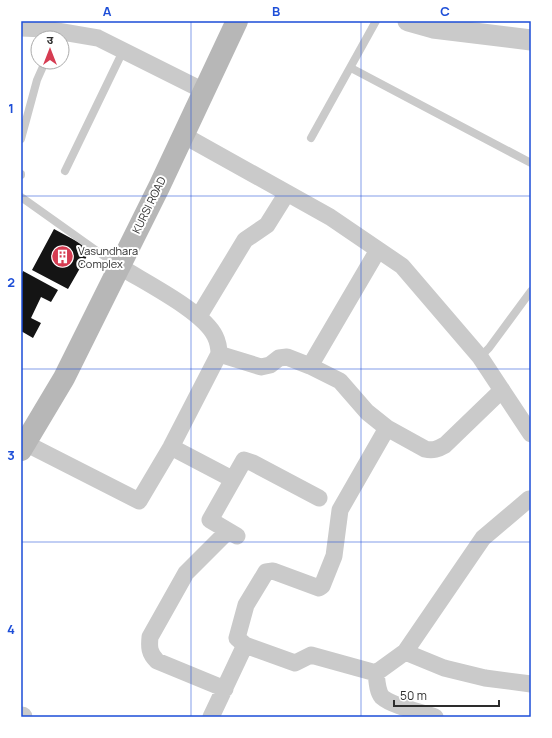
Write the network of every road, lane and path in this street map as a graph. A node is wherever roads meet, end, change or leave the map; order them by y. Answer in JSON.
{"nodes":[{"id":1,"x":237,"y":21,"type":"edge"},
{"id":2,"x":376,"y":21,"type":"edge"},
{"id":3,"x":408,"y":21,"type":"edge"},
{"id":4,"x":21,"y":28,"type":"edge"},
{"id":5,"x":47,"y":30,"type":"edge"},
{"id":6,"x":70,"y":35,"type":"edge"},
{"id":7,"x":531,"y":40,"type":"edge"},
{"id":8,"x":123,"y":51,"type":"junction"},
{"id":9,"x":351,"y":68,"type":"junction"},
{"id":10,"x":41,"y":70,"type":"edge"},
{"id":11,"x":204,"y":91,"type":"junction"},
{"id":12,"x":183,"y":135,"type":"junction"},
{"id":13,"x":310,"y":138,"type":"dead end"},
{"id":14,"x":21,"y":139,"type":"edge"},
{"id":15,"x":531,"y":163,"type":"edge"},
{"id":16,"x":65,"y":171,"type":"dead end"},
{"id":17,"x":287,"y":193,"type":"junction"},
{"id":18,"x":21,"y":197,"type":"edge"},
{"id":19,"x":378,"y":250,"type":"junction"},
{"id":20,"x":119,"y":266,"type":"junction"},
{"id":21,"x":531,"y":291,"type":"edge"},
{"id":22,"x":199,"y":316,"type":"junction"},
{"id":23,"x":219,"y":354,"type":"junction"},
{"id":24,"x":480,"y":356,"type":"junction"},
{"id":25,"x":310,"y":366,"type":"junction"},
{"id":26,"x":502,"y":390,"type":"junction"},
{"id":27,"x":387,"y":428,"type":"junction"},
{"id":28,"x":530,"y":430,"type":"edge"},
{"id":29,"x":22,"y":446,"type":"edge"},
{"id":30,"x":171,"y":447,"type":"junction"},
{"id":31,"x":232,"y":479,"type":"junction"},
{"id":32,"x":319,"y":498,"type":"dead end"},
{"id":33,"x":529,"y":499,"type":"dead end"},
{"id":34,"x":245,"y":645,"type":"junction"},
{"id":35,"x":405,"y":652,"type":"junction"},
{"id":36,"x":376,"y":673,"type":"junction"},
{"id":37,"x":531,"y":684,"type":"edge"},
{"id":38,"x":225,"y":690,"type":"junction"},
{"id":39,"x":211,"y":717,"type":"edge"},
{"id":40,"x":434,"y":717,"type":"edge"}],
"edges":[{"from":1,"to":11,"type":"main road","name":"KURSI ROAD"},
{"from":2,"to":9,"type":"lane"},
{"from":3,"to":7,"type":"street"},
{"from":4,"to":5,"type":"street"},
{"from":6,"to":8,"type":"street"},
{"from":8,"to":11,"type":"street"},
{"from":8,"to":16,"type":"lane"},
{"from":9,"to":13,"type":"lane"},
{"from":9,"to":15,"type":"lane"},
{"from":10,"to":14,"type":"lane"},
{"from":11,"to":12,"type":"main road","name":"KURSI ROAD"},
{"from":12,"to":17,"type":"street"},
{"from":12,"to":20,"type":"main road","name":"KURSI ROAD"},
{"from":17,"to":19,"type":"street"},
{"from":17,"to":22,"type":"street"},
{"from":18,"to":20,"type":"lane"},
{"from":19,"to":24,"type":"street"},
{"from":19,"to":25,"type":"street"},
{"from":20,"to":22,"type":"street"},
{"from":20,"to":29,"type":"main road","name":"KURSI ROAD"},
{"from":21,"to":24,"type":"lane"},
{"from":22,"to":23,"type":"street"},
{"from":23,"to":25,"type":"street"},
{"from":23,"to":30,"type":"street"},
{"from":24,"to":26,"type":"street"},
{"from":25,"to":27,"type":"street"},
{"from":26,"to":27,"type":"street"},
{"from":26,"to":28,"type":"street"},
{"from":27,"to":34,"type":"street"},
{"from":29,"to":30,"type":"street"},
{"from":30,"to":31,"type":"street"},
{"from":31,"to":32,"type":"street"},
{"from":31,"to":38,"type":"street"},
{"from":33,"to":35,"type":"street"},
{"from":34,"to":36,"type":"street"},
{"from":34,"to":38,"type":"street"},
{"from":35,"to":36,"type":"street"},
{"from":35,"to":37,"type":"street"},
{"from":36,"to":40,"type":"street"},
{"from":38,"to":39,"type":"street"}]}
